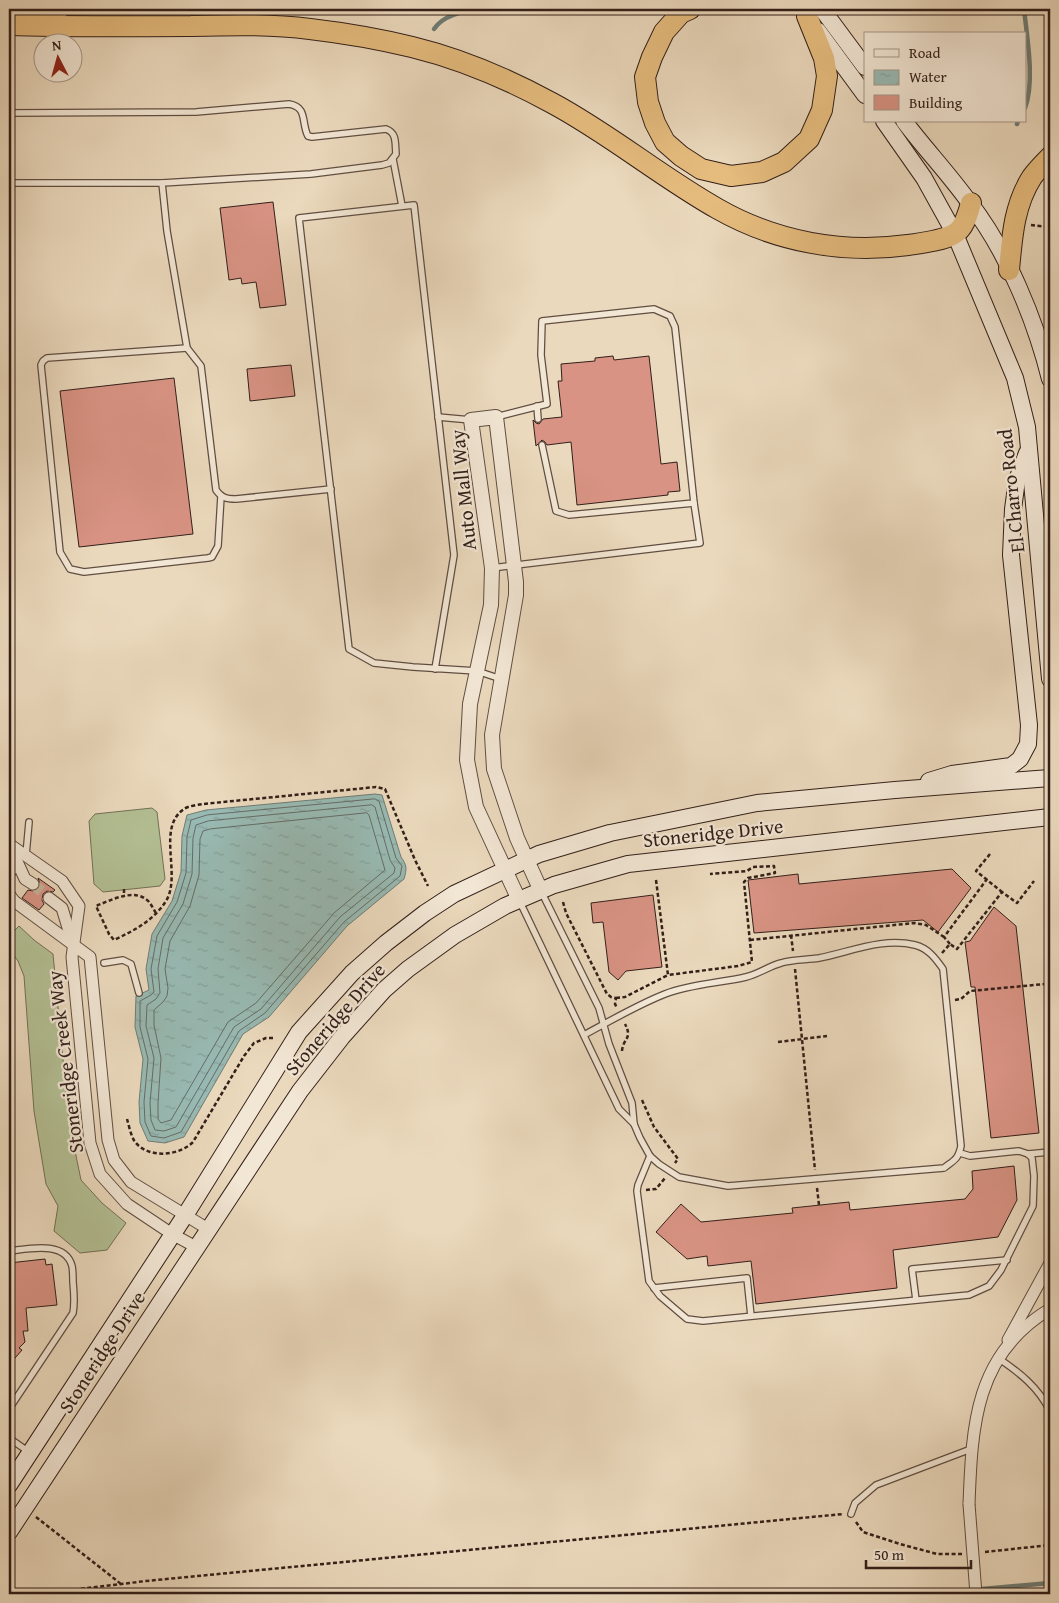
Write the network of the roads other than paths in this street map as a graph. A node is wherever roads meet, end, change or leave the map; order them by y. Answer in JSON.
{"nodes":[{"id":1,"x":59,"y":9,"type":"edge"},
{"id":2,"x":690,"y":9,"type":"edge"},
{"id":3,"x":815,"y":12,"type":"edge"},
{"id":4,"x":9,"y":14,"type":"edge"},
{"id":5,"x":9,"y":25,"type":"edge"},
{"id":6,"x":864,"y":67,"type":"edge"},
{"id":7,"x":864,"y":93,"type":"edge"},
{"id":8,"x":9,"y":113,"type":"edge"},
{"id":9,"x":885,"y":122,"type":"edge"},
{"id":10,"x":905,"y":122,"type":"edge"},
{"id":11,"x":1050,"y":157,"type":"edge"},
{"id":12,"x":393,"y":159,"type":"junction"},
{"id":13,"x":9,"y":183,"type":"edge"},
{"id":14,"x":162,"y":183,"type":"junction"},
{"id":15,"x":971,"y":203,"type":"junction"},
{"id":16,"x":402,"y":206,"type":"junction"},
{"id":17,"x":955,"y":234,"type":"junction"},
{"id":18,"x":1009,"y":270,"type":"junction"},
{"id":19,"x":187,"y":348,"type":"junction"},
{"id":20,"x":1050,"y":379,"type":"edge"},
{"id":21,"x":537,"y":406,"type":"junction"},
{"id":22,"x":438,"y":417,"type":"junction"},
{"id":23,"x":496,"y":417,"type":"junction"},
{"id":24,"x":538,"y":419,"type":"dead end"},
{"id":25,"x":471,"y":420,"type":"junction"},
{"id":26,"x":542,"y":445,"type":"dead end"},
{"id":27,"x":1029,"y":449,"type":"junction"},
{"id":28,"x":331,"y":488,"type":"junction"},
{"id":29,"x":221,"y":496,"type":"junction"},
{"id":30,"x":694,"y":504,"type":"junction"},
{"id":31,"x":514,"y":565,"type":"junction"},
{"id":32,"x":492,"y":568,"type":"junction"},
{"id":33,"x":435,"y":669,"type":"junction"},
{"id":34,"x":477,"y":671,"type":"junction"},
{"id":35,"x":501,"y":679,"type":"junction"},
{"id":36,"x":1050,"y":679,"type":"edge"},
{"id":37,"x":1050,"y":778,"type":"edge"},
{"id":38,"x":895,"y":790,"type":"junction"},
{"id":39,"x":1050,"y":817,"type":"edge"},
{"id":40,"x":29,"y":822,"type":"dead end"},
{"id":41,"x":9,"y":844,"type":"edge"},
{"id":42,"x":26,"y":856,"type":"junction"},
{"id":43,"x":527,"y":860,"type":"junction"},
{"id":44,"x":19,"y":866,"type":"junction"},
{"id":45,"x":505,"y":870,"type":"junction"},
{"id":46,"x":9,"y":877,"type":"edge"},
{"id":47,"x":33,"y":884,"type":"tunnel mouth"},
{"id":48,"x":541,"y":891,"type":"junction"},
{"id":49,"x":9,"y":894,"type":"edge"},
{"id":50,"x":49,"y":898,"type":"tunnel mouth"},
{"id":51,"x":519,"y":900,"type":"junction"},
{"id":52,"x":73,"y":942,"type":"junction"},
{"id":53,"x":104,"y":963,"type":"dead end"},
{"id":54,"x":139,"y":993,"type":"dead end"},
{"id":55,"x":604,"y":1025,"type":"junction"},
{"id":56,"x":584,"y":1036,"type":"junction"},
{"id":57,"x":634,"y":1124,"type":"junction"},
{"id":58,"x":1050,"y":1152,"type":"edge"},
{"id":59,"x":960,"y":1153,"type":"junction"},
{"id":60,"x":1028,"y":1154,"type":"junction"},
{"id":61,"x":650,"y":1156,"type":"junction"},
{"id":62,"x":186,"y":1214,"type":"junction"},
{"id":63,"x":208,"y":1229,"type":"junction"},
{"id":64,"x":172,"y":1234,"type":"junction"},
{"id":65,"x":196,"y":1247,"type":"junction"},
{"id":66,"x":9,"y":1250,"type":"edge"},
{"id":67,"x":1007,"y":1260,"type":"junction"},
{"id":68,"x":1050,"y":1263,"type":"edge"},
{"id":69,"x":654,"y":1288,"type":"junction"},
{"id":70,"x":916,"y":1300,"type":"junction"},
{"id":71,"x":1050,"y":1309,"type":"edge"},
{"id":72,"x":751,"y":1316,"type":"junction"},
{"id":73,"x":998,"y":1358,"type":"junction"},
{"id":74,"x":9,"y":1409,"type":"edge"},
{"id":75,"x":1050,"y":1411,"type":"edge"},
{"id":76,"x":9,"y":1438,"type":"edge"},
{"id":77,"x":972,"y":1449,"type":"junction"},
{"id":78,"x":30,"y":1453,"type":"junction"},
{"id":79,"x":9,"y":1485,"type":"edge"},
{"id":80,"x":851,"y":1514,"type":"road end"},
{"id":81,"x":9,"y":1532,"type":"edge"},
{"id":82,"x":976,"y":1594,"type":"edge"}],
"edges":[{"from":1,"to":4,"type":"highway"},
{"from":2,"to":3,"type":"highway"},
{"from":3,"to":6,"type":"main road"},
{"from":3,"to":7,"type":"main road"},
{"from":5,"to":17,"type":"highway"},
{"from":8,"to":12,"type":"lane"},
{"from":9,"to":17,"type":"main road","name":"El Charro Road"},
{"from":10,"to":15,"type":"main road"},
{"from":11,"to":18,"type":"highway"},
{"from":12,"to":14,"type":"lane"},
{"from":12,"to":16,"type":"lane"},
{"from":13,"to":14,"type":"lane"},
{"from":14,"to":19,"type":"lane"},
{"from":15,"to":17,"type":"highway"},
{"from":15,"to":18,"type":"main road"},
{"from":16,"to":22,"type":"lane"},
{"from":16,"to":28,"type":"lane"},
{"from":17,"to":27,"type":"main road","name":"El Charro Road"},
{"from":18,"to":20,"type":"main road"},
{"from":19,"to":29,"type":"lane"},
{"from":19,"to":29,"type":"lane"},
{"from":21,"to":23,"type":"lane"},
{"from":21,"to":24,"type":"lane"},
{"from":21,"to":30,"type":"lane"},
{"from":22,"to":25,"type":"lane"},
{"from":22,"to":33,"type":"lane"},
{"from":23,"to":25,"type":"street","name":"Auto Mall Way"},
{"from":23,"to":31,"type":"street","name":"Auto Mall Way"},
{"from":25,"to":32,"type":"street","name":"Auto Mall Way"},
{"from":26,"to":30,"type":"lane"},
{"from":27,"to":36,"type":"main road","name":"El Charro Road"},
{"from":27,"to":38,"type":"main road"},
{"from":28,"to":29,"type":"lane"},
{"from":28,"to":33,"type":"lane"},
{"from":30,"to":31,"type":"lane"},
{"from":31,"to":32,"type":"lane"},
{"from":31,"to":35,"type":"street","name":"Auto Mall Way"},
{"from":32,"to":34,"type":"street","name":"Auto Mall Way"},
{"from":33,"to":34,"type":"lane"},
{"from":34,"to":35,"type":"lane"},
{"from":34,"to":45,"type":"street","name":"Auto Mall Way"},
{"from":35,"to":43,"type":"street","name":"Auto Mall Way"},
{"from":37,"to":38,"type":"main road","name":"Stoneridge Drive"},
{"from":38,"to":43,"type":"main road","name":"Stoneridge Drive"},
{"from":39,"to":48,"type":"main road","name":"Stoneridge Drive"},
{"from":40,"to":42,"type":"lane"},
{"from":41,"to":42,"type":"street","name":"Stoneridge Creek Way"},
{"from":41,"to":44,"type":"street","name":"Stoneridge Creek Way"},
{"from":42,"to":44,"type":"lane"},
{"from":42,"to":52,"type":"street","name":"Stoneridge Creek Way"},
{"from":43,"to":45,"type":"main road","name":"Stoneridge Drive"},
{"from":43,"to":48,"type":"street","name":"Auto Mall Way"},
{"from":44,"to":46,"type":"lane"},
{"from":44,"to":47,"type":"street","name":"Stoneridge Creek Way"},
{"from":45,"to":51,"type":"street","name":"Auto Mall Way"},
{"from":45,"to":62,"type":"main road","name":"Stoneridge Drive"},
{"from":48,"to":51,"type":"main road","name":"Stoneridge Drive"},
{"from":48,"to":55,"type":"lane"},
{"from":49,"to":52,"type":"street","name":"Stoneridge Creek Way"},
{"from":50,"to":52,"type":"street","name":"Stoneridge Creek Way"},
{"from":51,"to":56,"type":"lane"},
{"from":51,"to":63,"type":"main road","name":"Stoneridge Drive"},
{"from":52,"to":62,"type":"street","name":"Stoneridge Creek Way"},
{"from":52,"to":64,"type":"street","name":"Stoneridge Creek Way"},
{"from":53,"to":54,"type":"lane"},
{"from":55,"to":56,"type":"lane"},
{"from":55,"to":57,"type":"lane"},
{"from":55,"to":59,"type":"lane"},
{"from":56,"to":57,"type":"lane"},
{"from":57,"to":61,"type":"lane"},
{"from":58,"to":60,"type":"lane"},
{"from":59,"to":60,"type":"lane"},
{"from":59,"to":61,"type":"lane"},
{"from":60,"to":67,"type":"lane"},
{"from":61,"to":69,"type":"lane"},
{"from":62,"to":63,"type":"street","name":"Stoneridge Creek Way"},
{"from":62,"to":64,"type":"main road","name":"Stoneridge Drive"},
{"from":63,"to":65,"type":"main road","name":"Stoneridge Drive"},
{"from":64,"to":65,"type":"street","name":"Stoneridge Creek Way"},
{"from":64,"to":78,"type":"main road","name":"Stoneridge Drive"},
{"from":65,"to":81,"type":"main road","name":"Stoneridge Drive"},
{"from":66,"to":74,"type":"lane"},
{"from":67,"to":70,"type":"lane"},
{"from":67,"to":70,"type":"lane"},
{"from":68,"to":73,"type":"street"},
{"from":69,"to":72,"type":"lane"},
{"from":69,"to":72,"type":"lane"},
{"from":70,"to":72,"type":"lane"},
{"from":71,"to":73,"type":"street"},
{"from":73,"to":75,"type":"lane"},
{"from":73,"to":77,"type":"street"},
{"from":76,"to":78,"type":"lane"},
{"from":77,"to":80,"type":"lane"},
{"from":77,"to":82,"type":"street","bridge":true},
{"from":78,"to":79,"type":"main road","name":"Stoneridge Drive"}]}
